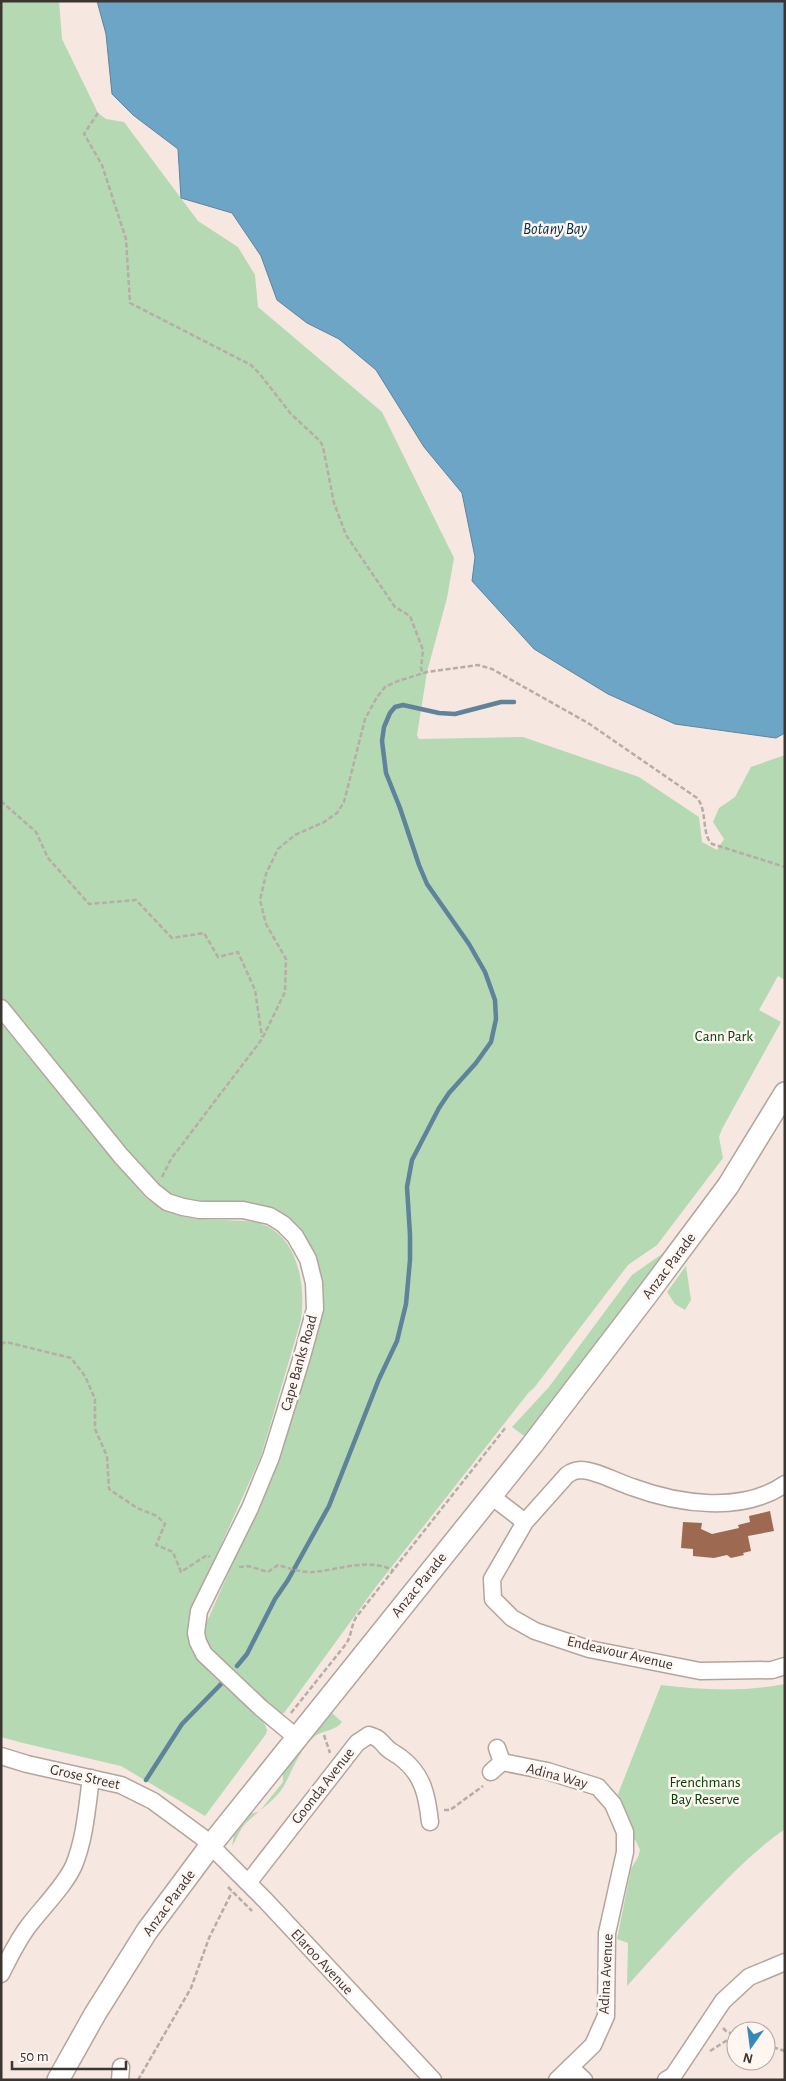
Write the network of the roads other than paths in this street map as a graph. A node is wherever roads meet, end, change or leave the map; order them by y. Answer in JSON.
{"nodes":[{"id":1,"x":1,"y":1008,"type":"edge"},
{"id":2,"x":785,"y":1094,"type":"edge"},
{"id":3,"x":785,"y":1484,"type":"edge"},
{"id":4,"x":491,"y":1496,"type":"junction"},
{"id":5,"x":525,"y":1522,"type":"junction"},
{"id":6,"x":785,"y":1666,"type":"edge"},
{"id":7,"x":296,"y":1737,"type":"junction"},
{"id":8,"x":1,"y":1756,"type":"edge"},
{"id":9,"x":497,"y":1761,"type":"road end"},
{"id":10,"x":91,"y":1778,"type":"junction"},
{"id":11,"x":429,"y":1817,"type":"road end"},
{"id":12,"x":212,"y":1845,"type":"junction"},
{"id":13,"x":625,"y":1852,"type":"joint"},
{"id":14,"x":248,"y":1883,"type":"junction"},
{"id":15,"x":785,"y":1962,"type":"edge"},
{"id":16,"x":1,"y":1974,"type":"edge"},
{"id":17,"x":570,"y":2067,"type":"junction"},
{"id":18,"x":672,"y":2078,"type":"edge"},
{"id":19,"x":58,"y":2080,"type":"edge"},
{"id":20,"x":433,"y":2080,"type":"edge"},
{"id":21,"x":557,"y":2080,"type":"edge"},
{"id":22,"x":584,"y":2080,"type":"edge"}],
"edges":[{"from":1,"to":7,"type":"street","name":"Cape Banks Road"},
{"from":2,"to":4,"type":"main road","name":"Anzac Parade"},
{"from":3,"to":5,"type":"street","name":"Endeavour Avenue"},
{"from":4,"to":5,"type":"street"},
{"from":4,"to":7,"type":"main road","name":"Anzac Parade"},
{"from":5,"to":6,"type":"street","name":"Endeavour Avenue"},
{"from":7,"to":12,"type":"main road","name":"Anzac Parade"},
{"from":8,"to":10,"type":"street","name":"Grose Street"},
{"from":9,"to":13,"type":"street","name":"Adina Way"},
{"from":10,"to":12,"type":"street","name":"Grose Street"},
{"from":10,"to":16,"type":"street"},
{"from":11,"to":14,"type":"street","name":"Goonda Avenue"},
{"from":12,"to":14,"type":"street","name":"Elaroo Avenue"},
{"from":12,"to":19,"type":"main road","name":"Anzac Parade"},
{"from":13,"to":17,"type":"street","name":"Adina Avenue"},
{"from":14,"to":20,"type":"street","name":"Elaroo Avenue"},
{"from":15,"to":18,"type":"street"},
{"from":17,"to":21,"type":"street","name":"Adina Avenue"},
{"from":17,"to":22,"type":"street"}]}
